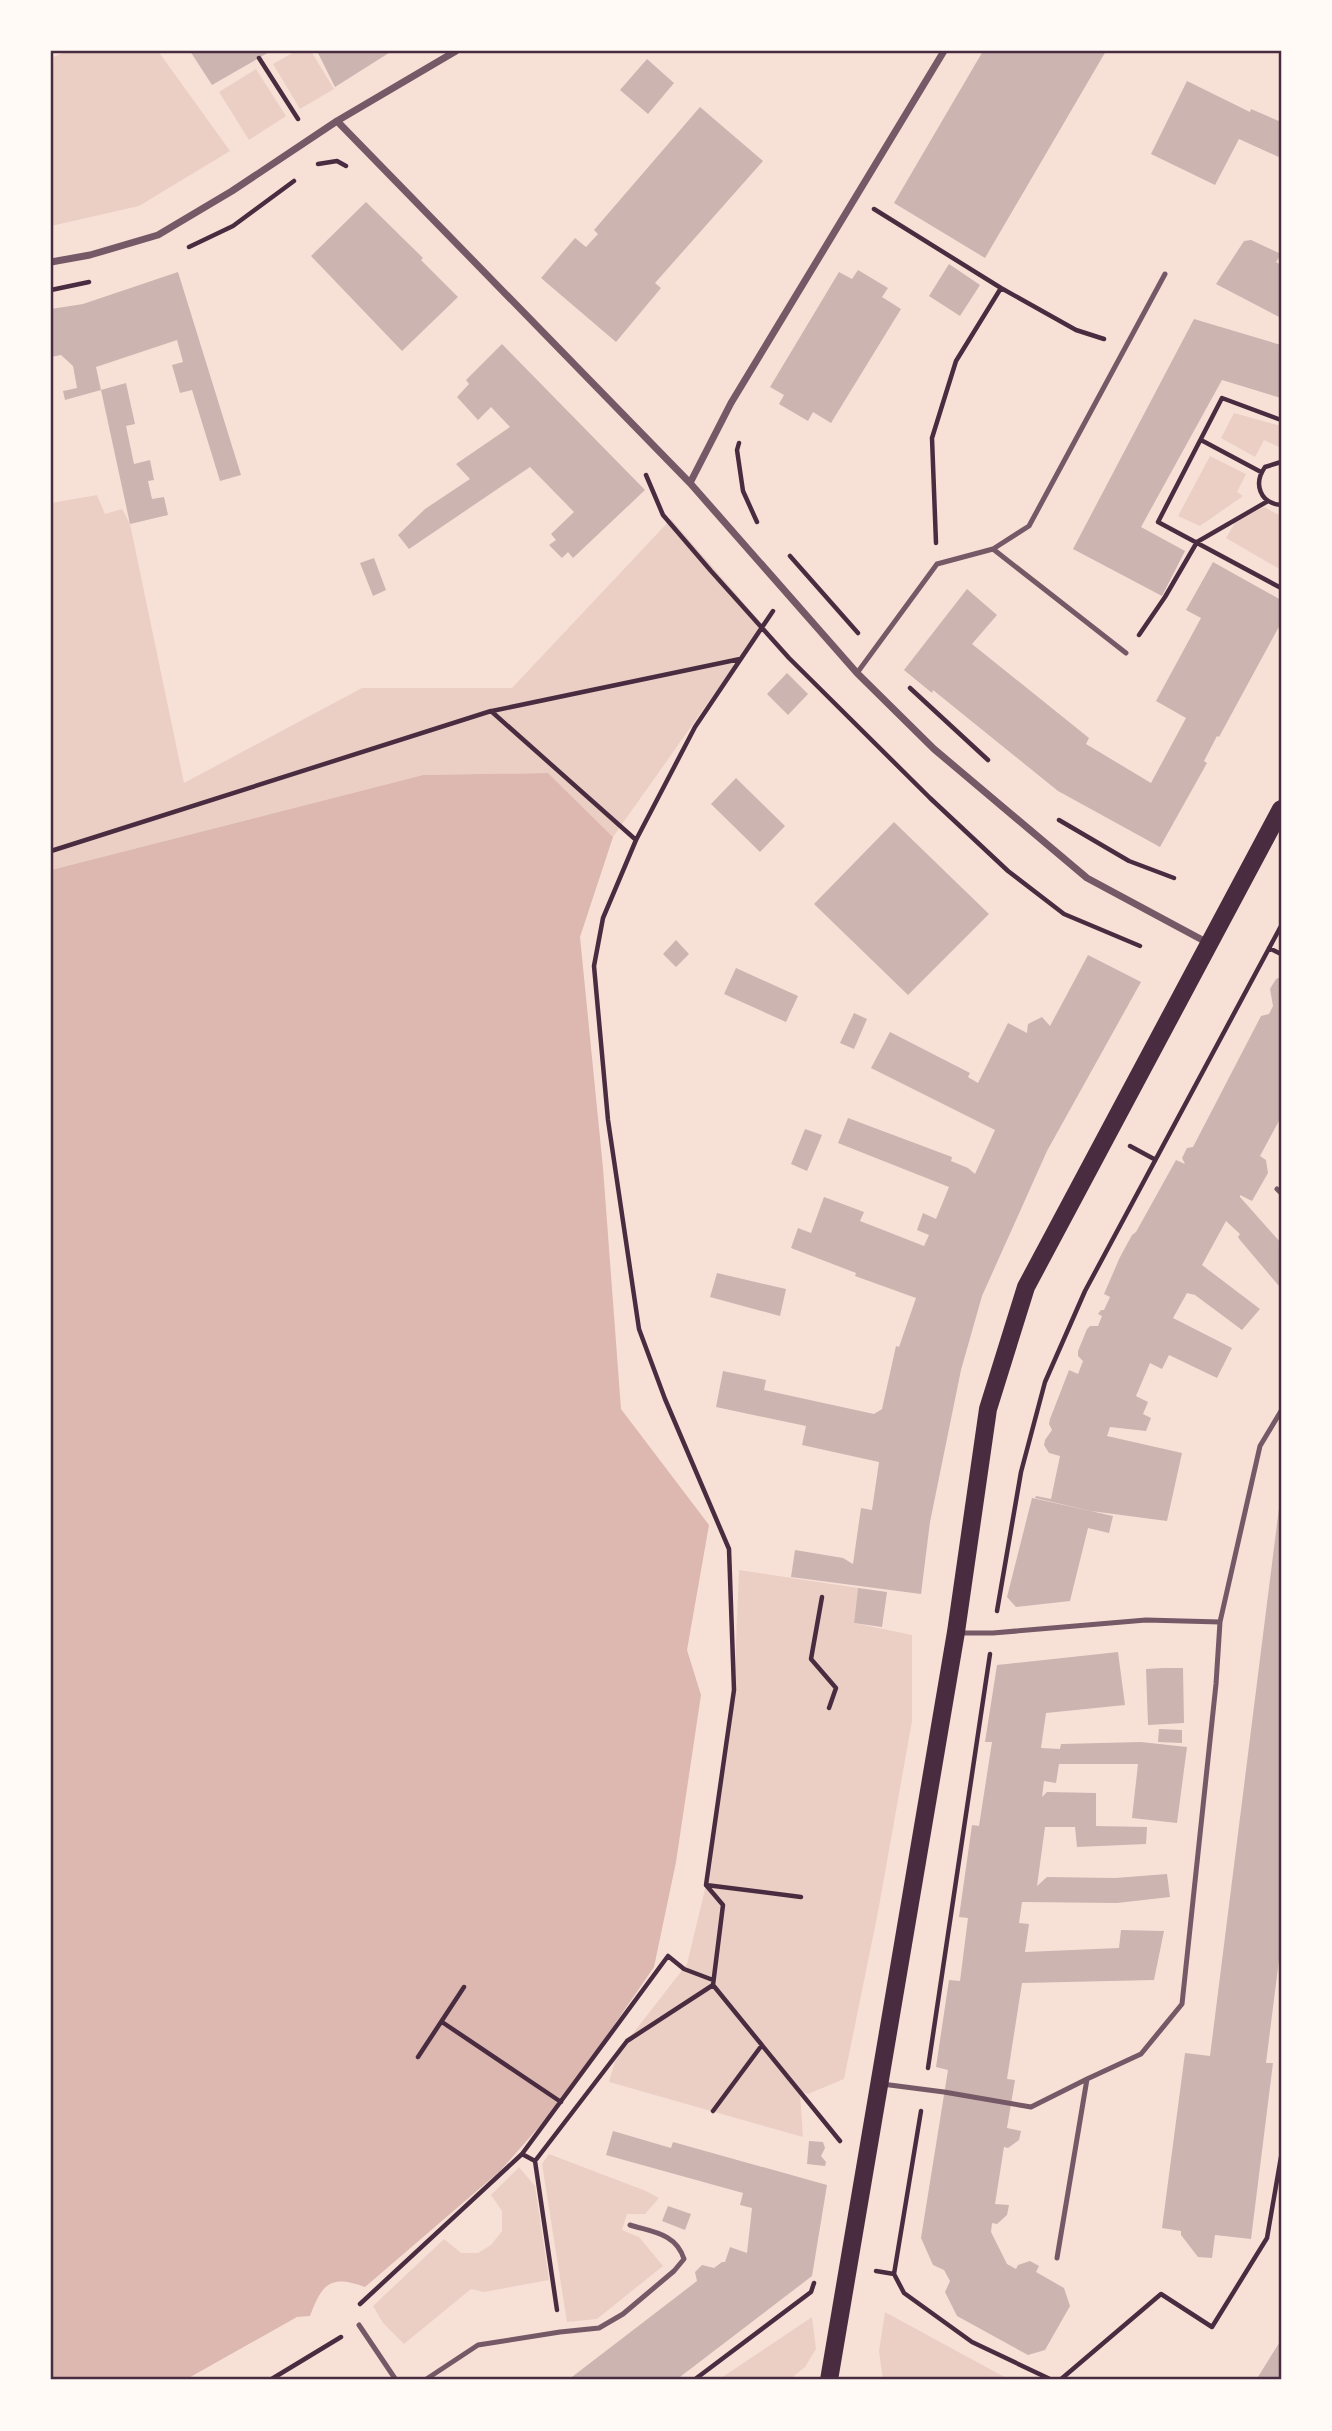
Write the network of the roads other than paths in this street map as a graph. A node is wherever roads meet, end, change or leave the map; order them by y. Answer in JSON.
{"nodes":[{"id":1,"x":456,"y":51,"type":"edge"},
{"id":2,"x":944,"y":51,"type":"edge"},
{"id":3,"x":337,"y":121,"type":"junction"},
{"id":4,"x":51,"y":262,"type":"edge"},
{"id":5,"x":1165,"y":274,"type":"dead end"},
{"id":6,"x":690,"y":483,"type":"junction"},
{"id":7,"x":993,"y":549,"type":"junction"},
{"id":8,"x":1126,"y":653,"type":"road end"},
{"id":9,"x":857,"y":673,"type":"junction"},
{"id":10,"x":1281,"y":809,"type":"edge"},
{"id":11,"x":1208,"y":943,"type":"junction"},
{"id":12,"x":1281,"y":1411,"type":"edge"},
{"id":13,"x":1220,"y":1622,"type":"junction"},
{"id":14,"x":956,"y":1632,"type":"junction"},
{"id":15,"x":1087,"y":2079,"type":"junction"},
{"id":16,"x":879,"y":2084,"type":"junction"},
{"id":17,"x":630,"y":2225,"type":"dead end"},
{"id":18,"x":1057,"y":2258,"type":"dead end"},
{"id":19,"x":359,"y":2325,"type":"road end"},
{"id":20,"x":396,"y":2380,"type":"edge"},
{"id":21,"x":425,"y":2380,"type":"edge"},
{"id":22,"x":830,"y":2380,"type":"edge"}],
"edges":[{"from":1,"to":3,"type":"street"},
{"from":2,"to":6,"type":"street"},
{"from":3,"to":4,"type":"street"},
{"from":3,"to":6,"type":"street"},
{"from":5,"to":7,"type":"lane"},
{"from":6,"to":9,"type":"street"},
{"from":7,"to":8,"type":"lane"},
{"from":7,"to":9,"type":"lane"},
{"from":9,"to":11,"type":"street"},
{"from":10,"to":11,"type":"main road"},
{"from":11,"to":14,"type":"main road"},
{"from":12,"to":13,"type":"lane"},
{"from":13,"to":14,"type":"lane"},
{"from":13,"to":15,"type":"lane"},
{"from":14,"to":16,"type":"main road"},
{"from":15,"to":16,"type":"lane"},
{"from":15,"to":18,"type":"lane"},
{"from":16,"to":22,"type":"main road"},
{"from":17,"to":21,"type":"lane"},
{"from":19,"to":20,"type":"lane"}]}
